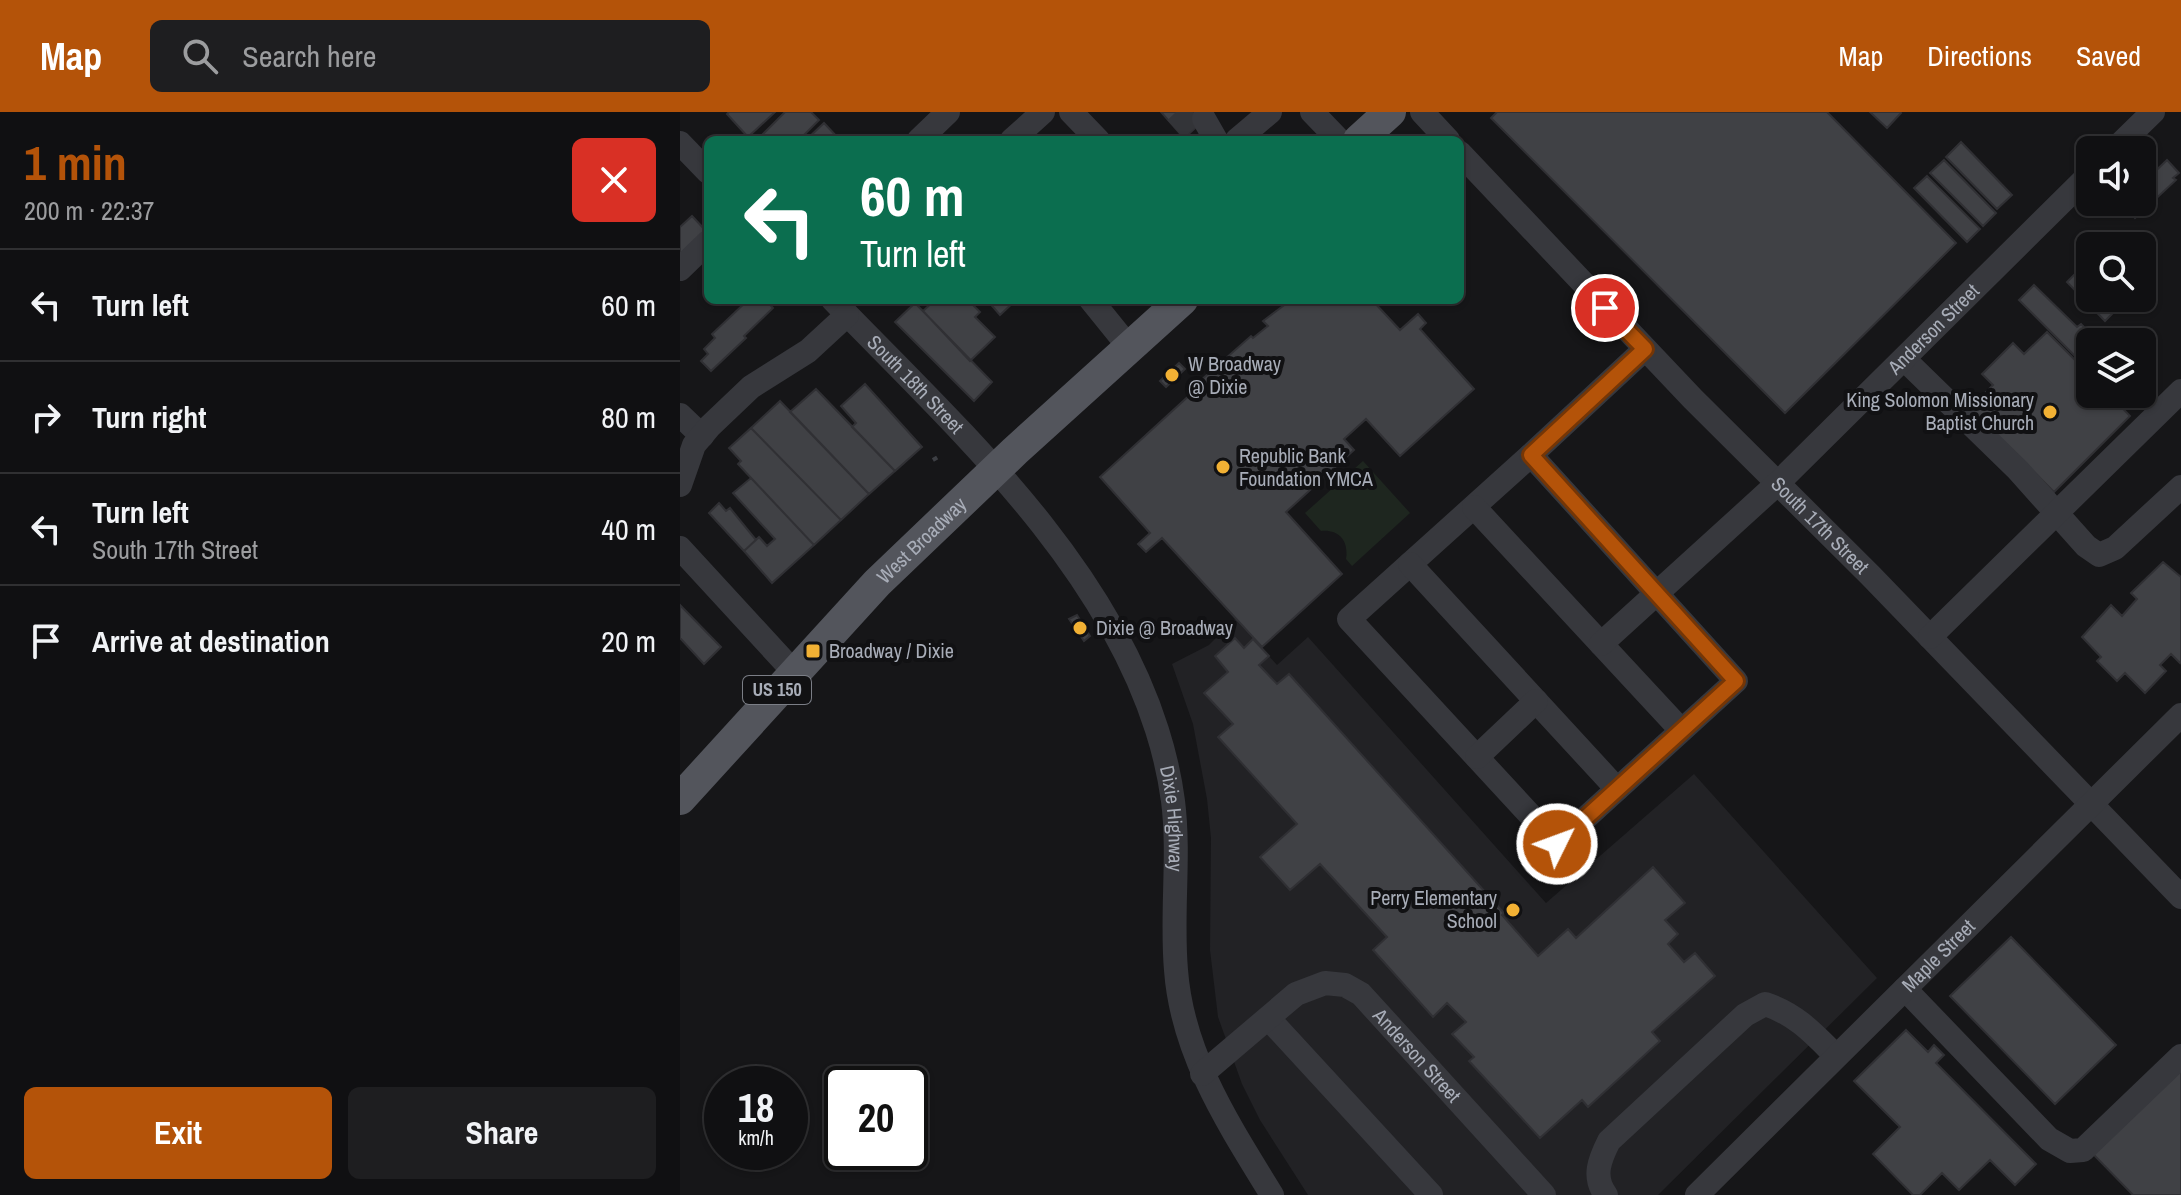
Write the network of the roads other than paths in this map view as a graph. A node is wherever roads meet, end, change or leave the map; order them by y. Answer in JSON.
{"nodes":[{"id":1,"x":948,"y":112,"type":"edge"},
{"id":2,"x":1043,"y":112,"type":"edge"},
{"id":3,"x":1071,"y":112,"type":"edge"},
{"id":4,"x":1312,"y":112,"type":"edge"},
{"id":5,"x":1390,"y":112,"type":"edge"},
{"id":6,"x":1422,"y":112,"type":"edge"},
{"id":7,"x":2153,"y":112,"type":"edge"},
{"id":8,"x":1262,"y":114,"type":"edge"},
{"id":9,"x":923,"y":136,"type":"edge"},
{"id":10,"x":1016,"y":136,"type":"edge"},
{"id":11,"x":1094,"y":136,"type":"edge"},
{"id":12,"x":1241,"y":136,"type":"edge"},
{"id":13,"x":1335,"y":136,"type":"edge"},
{"id":14,"x":1363,"y":136,"type":"edge"},
{"id":15,"x":1444,"y":136,"type":"edge"},
{"id":16,"x":2128,"y":136,"type":"edge"},
{"id":17,"x":680,"y":143,"type":"edge"},
{"id":18,"x":1464,"y":157,"type":"edge"},
{"id":19,"x":704,"y":168,"type":"edge"},
{"id":20,"x":2076,"y":188,"type":"edge"},
{"id":21,"x":704,"y":246,"type":"edge"},
{"id":22,"x":680,"y":269,"type":"edge"},
{"id":23,"x":1094,"y":304,"type":"edge"},
{"id":24,"x":1177,"y":304,"type":"edge"},
{"id":25,"x":840,"y":308,"type":"edge"},
{"id":26,"x":1129,"y":347,"type":"junction"},
{"id":27,"x":1645,"y":349,"type":"junction"},
{"id":28,"x":1904,"y":359,"type":"junction"},
{"id":29,"x":2181,"y":391,"type":"edge"},
{"id":30,"x":680,"y":415,"type":"edge"},
{"id":31,"x":702,"y":436,"type":"junction"},
{"id":32,"x":1531,"y":455,"type":"junction"},
{"id":33,"x":996,"y":471,"type":"junction"},
{"id":34,"x":1778,"y":483,"type":"junction"},
{"id":35,"x":680,"y":485,"type":"edge"},
{"id":36,"x":2181,"y":487,"type":"edge"},
{"id":37,"x":1474,"y":507,"type":"junction"},
{"id":38,"x":2056,"y":515,"type":"junction"},
{"id":39,"x":680,"y":548,"type":"edge"},
{"id":40,"x":1410,"y":564,"type":"junction"},
{"id":41,"x":1656,"y":593,"type":"junction"},
{"id":42,"x":1930,"y":637,"type":"junction"},
{"id":43,"x":1601,"y":644,"type":"junction"},
{"id":44,"x":794,"y":672,"type":"junction"},
{"id":45,"x":1536,"y":701,"type":"junction"},
{"id":46,"x":2181,"y":715,"type":"edge"},
{"id":47,"x":1681,"y":730,"type":"junction"},
{"id":48,"x":1477,"y":757,"type":"junction"},
{"id":49,"x":1617,"y":789,"type":"junction"},
{"id":50,"x":680,"y":799,"type":"edge"},
{"id":51,"x":2091,"y":804,"type":"junction"},
{"id":52,"x":2181,"y":897,"type":"edge"},
{"id":53,"x":1905,"y":989,"type":"junction"},
{"id":54,"x":1269,"y":1019,"type":"junction"},
{"id":55,"x":1836,"y":1056,"type":"junction"},
{"id":56,"x":2181,"y":1056,"type":"edge"},
{"id":57,"x":1202,"y":1074,"type":"junction"},
{"id":58,"x":1272,"y":1195,"type":"edge"},
{"id":59,"x":1431,"y":1195,"type":"edge"},
{"id":60,"x":1544,"y":1195,"type":"edge"},
{"id":61,"x":1606,"y":1195,"type":"edge"},
{"id":62,"x":1697,"y":1195,"type":"edge"}],
"edges":[{"from":1,"to":9,"type":"street"},
{"from":2,"to":10,"type":"street"},
{"from":3,"to":11,"type":"street"},
{"from":4,"to":13,"type":"street"},
{"from":5,"to":14,"type":"main road"},
{"from":6,"to":15,"type":"street"},
{"from":7,"to":16,"type":"street"},
{"from":8,"to":12,"type":"street"},
{"from":17,"to":19,"type":"street"},
{"from":18,"to":27,"type":"street","name":"South 17th Street"},
{"from":20,"to":28,"type":"street","name":"Anderson Street"},
{"from":21,"to":22,"type":"street"},
{"from":23,"to":26,"type":"street"},
{"from":24,"to":26,"type":"main road","name":"West Broadway","number":"US 150"},
{"from":25,"to":31,"type":"street"},
{"from":25,"to":33,"type":"street","name":"South 18th Street"},
{"from":26,"to":33,"type":"main road","name":"West Broadway","number":"US 150"},
{"from":27,"to":32,"type":"street"},
{"from":27,"to":34,"type":"street","name":"South 17th Street"},
{"from":28,"to":34,"type":"street","name":"Anderson Street"},
{"from":28,"to":38,"type":"street"},
{"from":29,"to":38,"type":"street"},
{"from":30,"to":31,"type":"street"},
{"from":31,"to":35,"type":"street"},
{"from":32,"to":37,"type":"street"},
{"from":32,"to":41,"type":"street"},
{"from":33,"to":44,"type":"main road","name":"West Broadway","number":"US 150"},
{"from":33,"to":57,"type":"street","name":"Dixie Highway"},
{"from":34,"to":41,"type":"street","name":"Anderson Street"},
{"from":34,"to":42,"type":"street","name":"South 17th Street"},
{"from":36,"to":38,"type":"street"},
{"from":37,"to":40,"type":"street"},
{"from":37,"to":43,"type":"street"},
{"from":38,"to":42,"type":"street"},
{"from":39,"to":44,"type":"street"},
{"from":40,"to":45,"type":"street"},
{"from":40,"to":48,"type":"street"},
{"from":41,"to":43,"type":"street","name":"Anderson Street"},
{"from":41,"to":47,"type":"street"},
{"from":42,"to":51,"type":"street","name":"South 17th Street"},
{"from":43,"to":47,"type":"street"},
{"from":44,"to":50,"type":"main road","name":"West Broadway","number":"US 150"},
{"from":45,"to":48,"type":"street"},
{"from":45,"to":49,"type":"street"},
{"from":46,"to":51,"type":"street","name":"Maple Street"},
{"from":47,"to":49,"type":"street"},
{"from":48,"to":49,"type":"street"},
{"from":51,"to":52,"type":"street","name":"South 17th Street"},
{"from":51,"to":53,"type":"street","name":"Maple Street"},
{"from":53,"to":55,"type":"street","name":"Maple Street"},
{"from":53,"to":56,"type":"street"},
{"from":54,"to":57,"type":"street","name":"Anderson Street"},
{"from":54,"to":59,"type":"street"},
{"from":54,"to":60,"type":"street","name":"Anderson Street"},
{"from":55,"to":61,"type":"street"},
{"from":55,"to":62,"type":"street","name":"Maple Street"},
{"from":57,"to":58,"type":"street","name":"Dixie Highway"}]}
